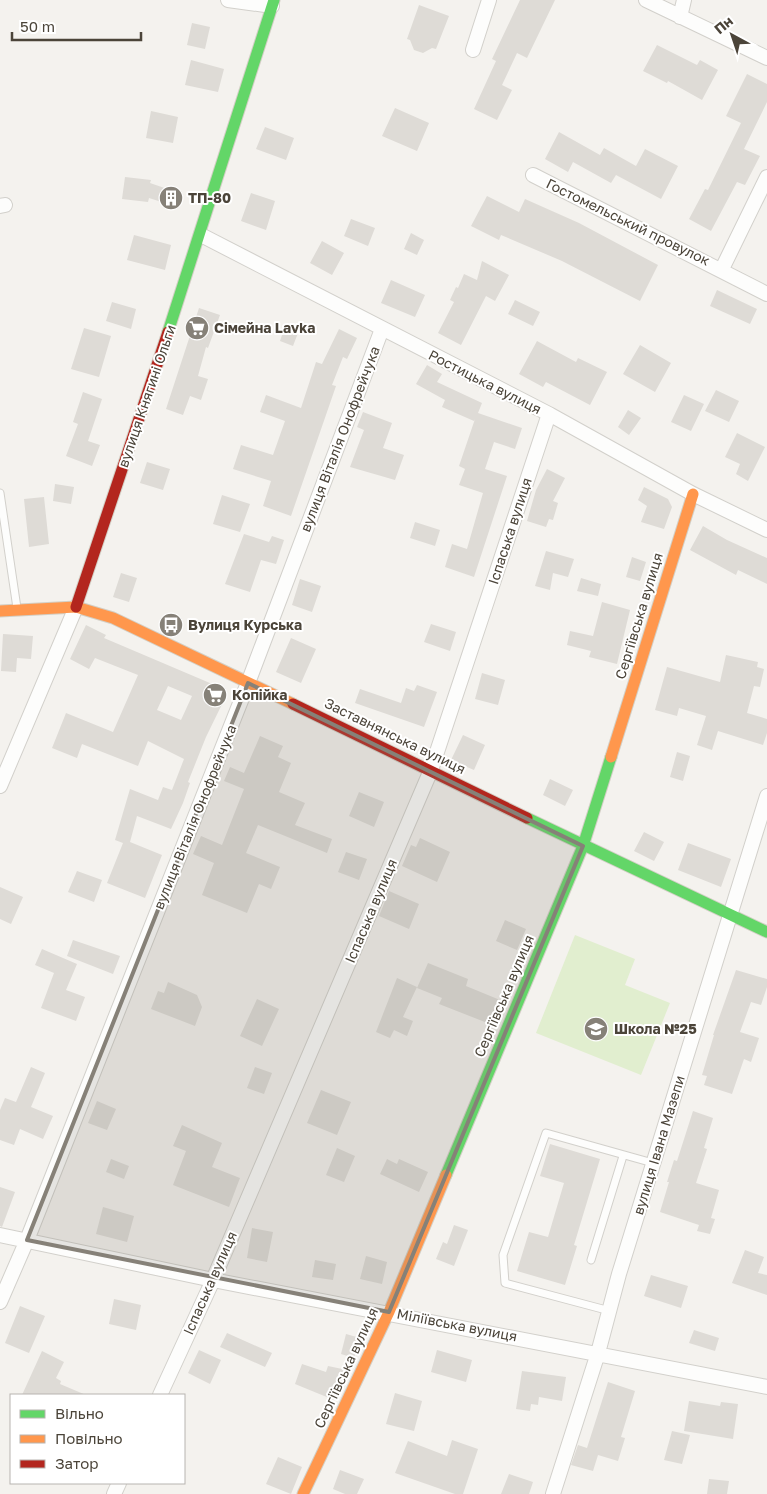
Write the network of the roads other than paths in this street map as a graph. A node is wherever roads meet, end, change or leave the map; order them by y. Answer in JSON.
{"nodes":[{"id":1,"x":228,"y":0,"type":"edge"},
{"id":2,"x":489,"y":0,"type":"edge"},
{"id":3,"x":646,"y":0,"type":"edge"},
{"id":4,"x":684,"y":0,"type":"edge"},
{"id":5,"x":272,"y":3,"type":"edge"},
{"id":6,"x":680,"y":17,"type":"junction"},
{"id":7,"x":473,"y":50,"type":"dead end"},
{"id":8,"x":767,"y":58,"type":"edge"},
{"id":9,"x":533,"y":175,"type":"dead end"},
{"id":10,"x":767,"y":177,"type":"edge"},
{"id":11,"x":201,"y":236,"type":"junction"},
{"id":12,"x":722,"y":269,"type":"junction"},
{"id":13,"x":767,"y":294,"type":"edge"},
{"id":14,"x":382,"y":329,"type":"junction"},
{"id":15,"x":549,"y":414,"type":"junction"},
{"id":16,"x":0,"y":492,"type":"edge"},
{"id":17,"x":693,"y":494,"type":"junction"},
{"id":18,"x":767,"y":530,"type":"edge"},
{"id":19,"x":76,"y":607,"type":"junction"},
{"id":20,"x":17,"y":609,"type":"junction"},
{"id":21,"x":0,"y":611,"type":"edge"},
{"id":22,"x":248,"y":683,"type":"junction"},
{"id":23,"x":431,"y":770,"type":"junction"},
{"id":24,"x":0,"y":786,"type":"edge"},
{"id":25,"x":767,"y":796,"type":"edge"},
{"id":26,"x":583,"y":846,"type":"junction"},
{"id":27,"x":731,"y":915,"type":"junction"},
{"id":28,"x":767,"y":932,"type":"edge"},
{"id":29,"x":623,"y":1156,"type":"junction"},
{"id":30,"x":653,"y":1163,"type":"junction"},
{"id":31,"x":0,"y":1235,"type":"edge"},
{"id":32,"x":27,"y":1240,"type":"junction"},
{"id":33,"x":591,"y":1260,"type":"dead end"},
{"id":34,"x":213,"y":1280,"type":"junction"},
{"id":35,"x":0,"y":1302,"type":"edge"},
{"id":36,"x":610,"y":1311,"type":"junction"},
{"id":37,"x":389,"y":1312,"type":"junction"},
{"id":38,"x":598,"y":1352,"type":"junction"},
{"id":39,"x":767,"y":1387,"type":"edge"},
{"id":40,"x":160,"y":1394,"type":"edge"},
{"id":41,"x":303,"y":1494,"type":"edge"},
{"id":42,"x":553,"y":1494,"type":"edge"}],
"edges":[{"from":1,"to":5,"type":"street"},
{"from":2,"to":7,"type":"street"},
{"from":3,"to":6,"type":"street"},
{"from":4,"to":6,"type":"street"},
{"from":5,"to":11,"type":"street","name":"вулиця Княгині Ольги"},
{"from":6,"to":8,"type":"street"},
{"from":9,"to":12,"type":"street","name":"Гостомельський провулок"},
{"from":10,"to":12,"type":"street","name":"Гостомельський провулок"},
{"from":11,"to":14,"type":"street","name":"Ростицька вулиця"},
{"from":11,"to":19,"type":"street","name":"вулиця Княгині Ольги"},
{"from":12,"to":13,"type":"street","name":"Гостомельський провулок"},
{"from":14,"to":15,"type":"street","name":"Ростицька вулиця"},
{"from":14,"to":22,"type":"street","name":"вулиця Віталія Онофрейчука"},
{"from":15,"to":17,"type":"street","name":"Ростицька вулиця"},
{"from":15,"to":23,"type":"street","name":"Іспаська вулиця"},
{"from":16,"to":20,"type":"lane"},
{"from":17,"to":18,"type":"street","name":"Ростицька вулиця"},
{"from":17,"to":26,"type":"street","name":"Сергіївська вулиця"},
{"from":19,"to":20,"type":"street","name":"Заставнянська вулиця"},
{"from":19,"to":22,"type":"street","name":"Заставнянська вулиця"},
{"from":19,"to":24,"type":"street","name":"вулиця Княгині Ольги"},
{"from":20,"to":21,"type":"street","name":"Заставнянська вулиця"},
{"from":22,"to":23,"type":"street","name":"Заставнянська вулиця"},
{"from":22,"to":32,"type":"street","name":"вулиця Віталія Онофрейчука"},
{"from":23,"to":26,"type":"street","name":"Заставнянська вулиця"},
{"from":23,"to":34,"type":"street","name":"Іспаська вулиця"},
{"from":25,"to":27,"type":"street","name":"вулиця Івана Мазепи"},
{"from":26,"to":27,"type":"street","name":"Заставнянська вулиця"},
{"from":26,"to":37,"type":"street","name":"Сергіївська вулиця"},
{"from":27,"to":28,"type":"street","name":"Заставнянська вулиця"},
{"from":27,"to":30,"type":"street","name":"вулиця Івана Мазепи"},
{"from":29,"to":30,"type":"lane"},
{"from":29,"to":33,"type":"lane"},
{"from":29,"to":36,"type":"lane"},
{"from":30,"to":36,"type":"street","name":"вулиця Івана Мазепи"},
{"from":31,"to":32,"type":"street","name":"Міліївська вулиця"},
{"from":32,"to":34,"type":"street","name":"Міліївська вулиця"},
{"from":32,"to":35,"type":"street","name":"вулиця Віталія Онофрейчука"},
{"from":34,"to":37,"type":"street","name":"Міліївська вулиця"},
{"from":34,"to":40,"type":"street","name":"Іспаська вулиця"},
{"from":36,"to":38,"type":"street","name":"вулиця Івана Мазепи"},
{"from":37,"to":38,"type":"street","name":"Міліївська вулиця"},
{"from":37,"to":41,"type":"street","name":"Сергіївська вулиця"},
{"from":38,"to":39,"type":"street","name":"Міліївська вулиця"},
{"from":38,"to":42,"type":"street","name":"вулиця Івана Мазепи"}]}
